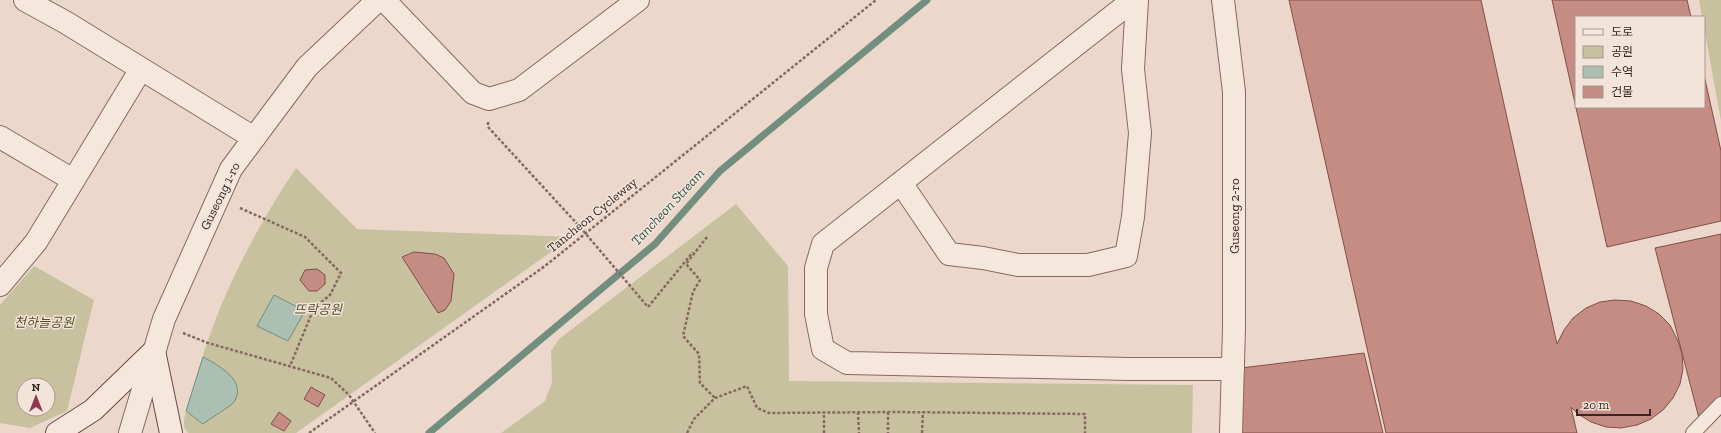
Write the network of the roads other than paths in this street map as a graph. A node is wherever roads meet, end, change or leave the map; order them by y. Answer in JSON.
{"nodes":[{"id":1,"x":25,"y":0,"type":"edge"},
{"id":2,"x":378,"y":0,"type":"edge"},
{"id":3,"x":384,"y":0,"type":"edge"},
{"id":4,"x":638,"y":0,"type":"edge"},
{"id":5,"x":1133,"y":0,"type":"edge"},
{"id":6,"x":1136,"y":0,"type":"edge"},
{"id":7,"x":1223,"y":0,"type":"edge"},
{"id":8,"x":141,"y":68,"type":"junction"},
{"id":9,"x":0,"y":137,"type":"edge"},
{"id":10,"x":254,"y":138,"type":"junction"},
{"id":11,"x":73,"y":180,"type":"junction"},
{"id":12,"x":901,"y":183,"type":"junction"},
{"id":13,"x":0,"y":285,"type":"edge"},
{"id":14,"x":154,"y":351,"type":"junction"},
{"id":15,"x":1233,"y":370,"type":"junction"},
{"id":16,"x":1721,"y":404,"type":"edge"},
{"id":17,"x":57,"y":433,"type":"edge"},
{"id":18,"x":130,"y":433,"type":"edge"},
{"id":19,"x":171,"y":433,"type":"edge"},
{"id":20,"x":1231,"y":433,"type":"edge"},
{"id":21,"x":1693,"y":433,"type":"edge"}],
"edges":[{"from":1,"to":8,"type":"street"},
{"from":2,"to":10,"type":"street","name":"Guseong 1-ro"},
{"from":3,"to":4,"type":"street"},
{"from":5,"to":12,"type":"street"},
{"from":6,"to":12,"type":"street"},
{"from":7,"to":15,"type":"street","name":"Guseong 2-ro"},
{"from":8,"to":10,"type":"street"},
{"from":8,"to":11,"type":"street"},
{"from":9,"to":11,"type":"street"},
{"from":10,"to":14,"type":"street","name":"Guseong 1-ro"},
{"from":11,"to":13,"type":"street"},
{"from":12,"to":15,"type":"street"},
{"from":14,"to":17,"type":"street"},
{"from":14,"to":18,"type":"street","name":"Guseong 1-ro"},
{"from":14,"to":19,"type":"street"},
{"from":15,"to":20,"type":"street","name":"Guseong 2-ro"},
{"from":16,"to":21,"type":"lane"}]}
